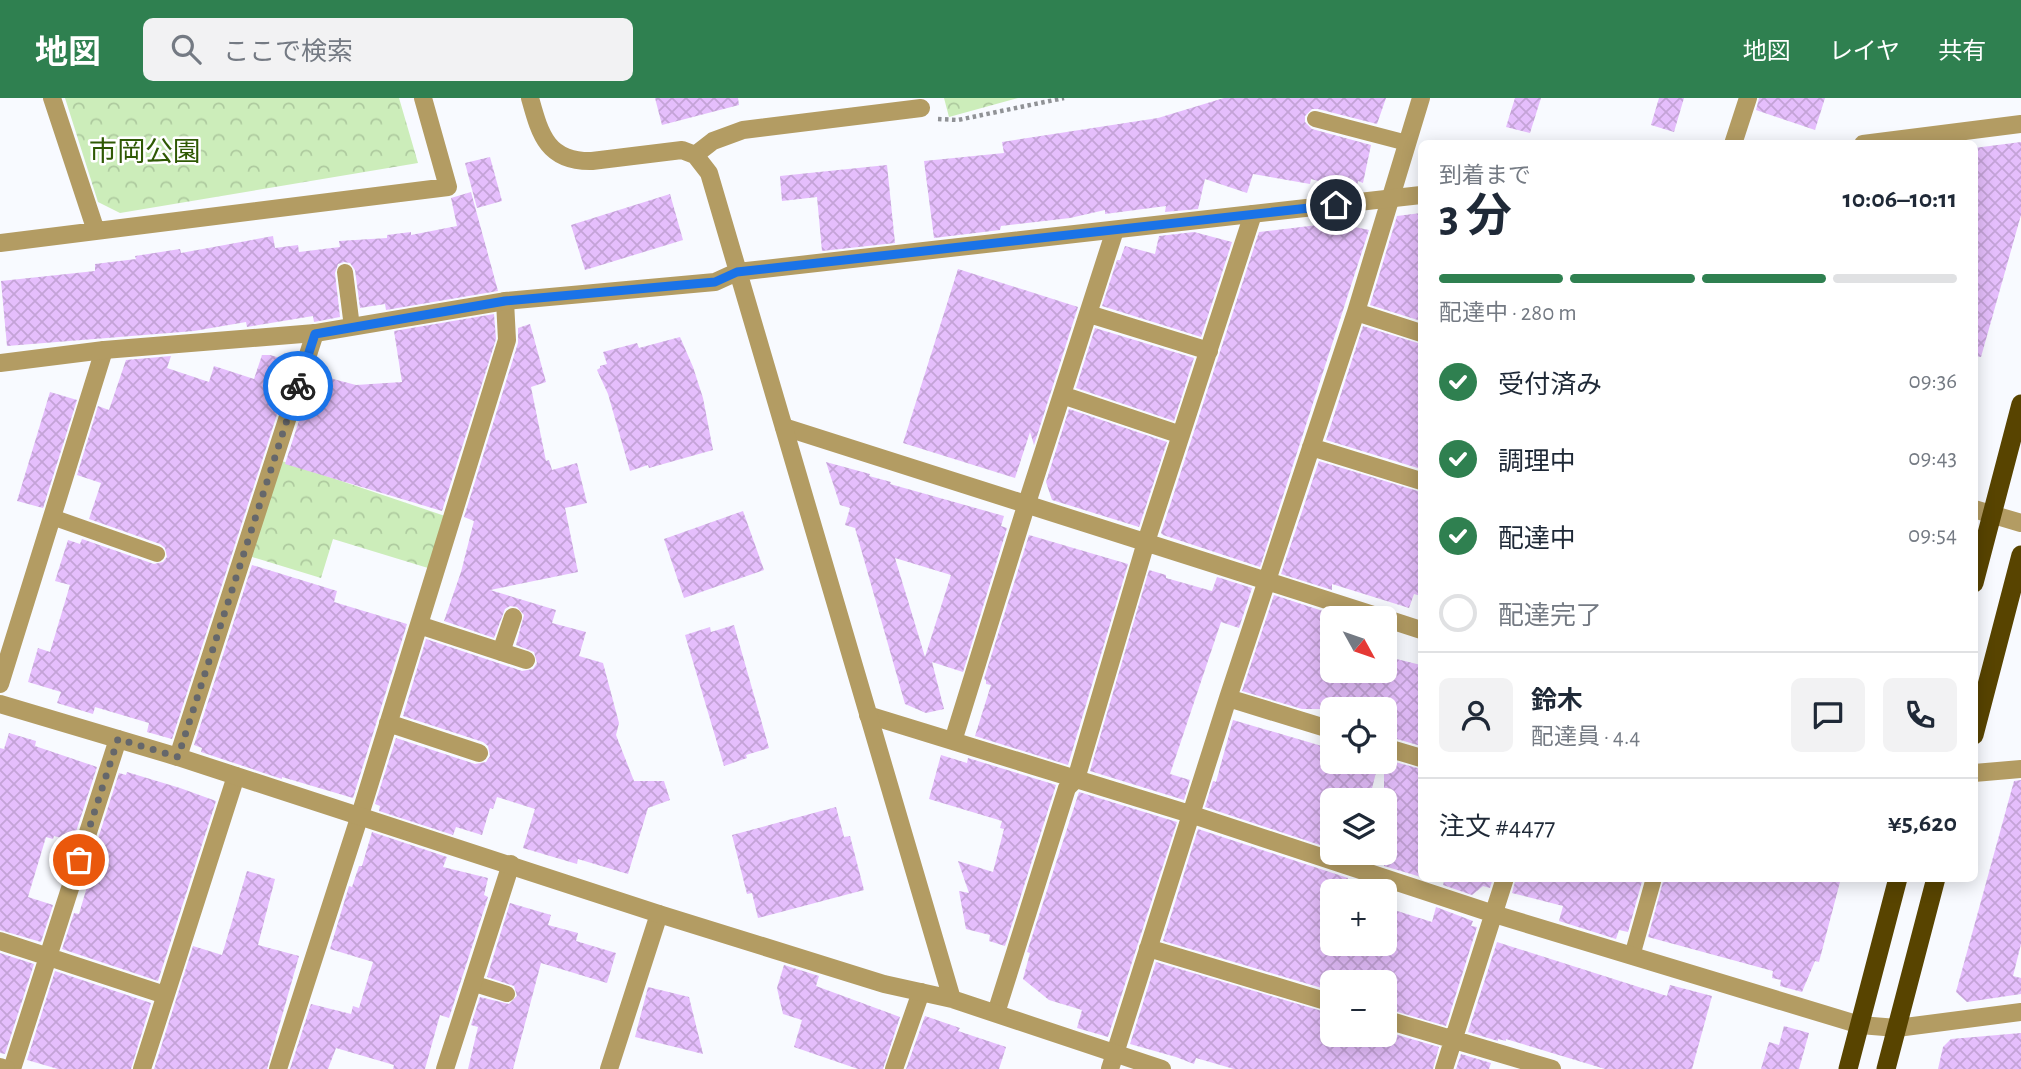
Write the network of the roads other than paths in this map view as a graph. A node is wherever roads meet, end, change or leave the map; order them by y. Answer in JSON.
{"nodes":[{"id":1,"x":52,"y":98,"type":"edge"},
{"id":2,"x":422,"y":98,"type":"edge"},
{"id":3,"x":530,"y":98,"type":"edge"},
{"id":4,"x":1421,"y":98,"type":"edge"},
{"id":5,"x":1748,"y":98,"type":"edge"},
{"id":6,"x":914,"y":105,"type":"edge"},
{"id":7,"x":1315,"y":119,"type":"dead end"},
{"id":8,"x":2021,"y":124,"type":"edge"},
{"id":9,"x":1734,"y":140,"type":"edge"},
{"id":10,"x":1895,"y":140,"type":"edge"},
{"id":11,"x":1407,"y":143,"type":"junction"},
{"id":12,"x":695,"y":155,"type":"junction"},
{"id":13,"x":1418,"y":195,"type":"edge"},
{"id":14,"x":1391,"y":198,"type":"junction"},
{"id":15,"x":1253,"y":214,"type":"junction"},
{"id":16,"x":1115,"y":230,"type":"junction"},
{"id":17,"x":96,"y":231,"type":"junction"},
{"id":18,"x":0,"y":243,"type":"edge"},
{"id":19,"x":345,"y":272,"type":"dead end"},
{"id":20,"x":737,"y":272,"type":"junction"},
{"id":21,"x":505,"y":301,"type":"junction"},
{"id":22,"x":1356,"y":312,"type":"junction"},
{"id":23,"x":1089,"y":314,"type":"junction"},
{"id":24,"x":352,"y":327,"type":"junction"},
{"id":25,"x":1418,"y":332,"type":"edge"},
{"id":26,"x":315,"y":334,"type":"junction"},
{"id":27,"x":104,"y":350,"type":"junction"},
{"id":28,"x":1209,"y":351,"type":"junction"},
{"id":29,"x":0,"y":363,"type":"edge"},
{"id":30,"x":1062,"y":396,"type":"junction"},
{"id":31,"x":2021,"y":404,"type":"edge"},
{"id":32,"x":784,"y":427,"type":"junction"},
{"id":33,"x":1181,"y":435,"type":"junction"},
{"id":34,"x":1311,"y":447,"type":"junction"},
{"id":35,"x":1418,"y":480,"type":"edge"},
{"id":36,"x":1026,"y":506,"type":"junction"},
{"id":37,"x":1983,"y":512,"type":"edge"},
{"id":38,"x":52,"y":517,"type":"junction"},
{"id":39,"x":2021,"y":523,"type":"edge"},
{"id":40,"x":1146,"y":542,"type":"junction"},
{"id":41,"x":1978,"y":551,"type":"edge"},
{"id":42,"x":157,"y":554,"type":"dead end"},
{"id":43,"x":2021,"y":555,"type":"edge"},
{"id":44,"x":1268,"y":581,"type":"junction"},
{"id":45,"x":1346,"y":606,"type":"edge"},
{"id":46,"x":513,"y":617,"type":"dead end"},
{"id":47,"x":1397,"y":622,"type":"edge"},
{"id":48,"x":419,"y":625,"type":"junction"},
{"id":49,"x":1418,"y":629,"type":"edge"},
{"id":50,"x":501,"y":652,"type":"junction"},
{"id":51,"x":526,"y":660,"type":"dead end"},
{"id":52,"x":0,"y":684,"type":"edge"},
{"id":53,"x":1228,"y":698,"type":"junction"},
{"id":54,"x":0,"y":704,"type":"edge"},
{"id":55,"x":868,"y":715,"type":"junction"},
{"id":56,"x":1978,"y":720,"type":"edge"},
{"id":57,"x":388,"y":723,"type":"junction"},
{"id":58,"x":1320,"y":726,"type":"edge"},
{"id":59,"x":118,"y":739,"type":"junction"},
{"id":60,"x":953,"y":741,"type":"junction"},
{"id":61,"x":1397,"y":751,"type":"edge"},
{"id":62,"x":479,"y":753,"type":"dead end"},
{"id":63,"x":178,"y":757,"type":"junction"},
{"id":64,"x":1418,"y":757,"type":"edge"},
{"id":65,"x":2021,"y":769,"type":"edge"},
{"id":66,"x":1978,"y":773,"type":"edge"},
{"id":67,"x":236,"y":776,"type":"junction"},
{"id":68,"x":1076,"y":779,"type":"junction"},
{"id":69,"x":1190,"y":814,"type":"junction"},
{"id":70,"x":360,"y":815,"type":"junction"},
{"id":71,"x":511,"y":864,"type":"junction"},
{"id":72,"x":1504,"y":882,"type":"edge"},
{"id":73,"x":1653,"y":882,"type":"edge"},
{"id":74,"x":1897,"y":882,"type":"edge"},
{"id":75,"x":1935,"y":882,"type":"edge"},
{"id":76,"x":659,"y":914,"type":"junction"},
{"id":77,"x":1494,"y":914,"type":"junction"},
{"id":78,"x":0,"y":941,"type":"edge"},
{"id":79,"x":1148,"y":948,"type":"junction"},
{"id":80,"x":48,"y":956,"type":"junction"},
{"id":81,"x":1632,"y":956,"type":"junction"},
{"id":82,"x":472,"y":983,"type":"junction"},
{"id":83,"x":921,"y":992,"type":"junction"},
{"id":84,"x":508,"y":994,"type":"dead end"},
{"id":85,"x":165,"y":995,"type":"junction"},
{"id":86,"x":952,"y":999,"type":"junction"},
{"id":87,"x":1320,"y":999,"type":"edge"},
{"id":88,"x":2021,"y":1012,"type":"edge"},
{"id":89,"x":996,"y":1013,"type":"junction"},
{"id":90,"x":1397,"y":1023,"type":"edge"},
{"id":91,"x":1860,"y":1025,"type":"junction"},
{"id":92,"x":1896,"y":1028,"type":"junction"},
{"id":93,"x":1454,"y":1040,"type":"junction"},
{"id":94,"x":1112,"y":1061,"type":"edge"},
{"id":95,"x":0,"y":1067,"type":"edge"},
{"id":96,"x":9,"y":1069,"type":"edge"},
{"id":97,"x":142,"y":1069,"type":"edge"},
{"id":98,"x":278,"y":1069,"type":"edge"},
{"id":99,"x":444,"y":1069,"type":"edge"},
{"id":100,"x":609,"y":1069,"type":"edge"},
{"id":101,"x":894,"y":1069,"type":"edge"},
{"id":102,"x":1162,"y":1069,"type":"edge"},
{"id":103,"x":1444,"y":1069,"type":"edge"},
{"id":104,"x":1552,"y":1069,"type":"edge"},
{"id":105,"x":1848,"y":1069,"type":"edge"},
{"id":106,"x":1886,"y":1069,"type":"edge"}],
"edges":[{"from":1,"to":17,"type":"street"},
{"from":2,"to":17,"type":"street"},
{"from":3,"to":12,"type":"street"},
{"from":4,"to":11,"type":"street"},
{"from":5,"to":9,"type":"street"},
{"from":6,"to":12,"type":"street"},
{"from":7,"to":11,"type":"lane"},
{"from":8,"to":10,"type":"street"},
{"from":11,"to":14,"type":"street"},
{"from":12,"to":20,"type":"street"},
{"from":13,"to":14,"type":"street"},
{"from":14,"to":15,"type":"street"},
{"from":14,"to":22,"type":"street"},
{"from":15,"to":16,"type":"street"},
{"from":15,"to":28,"type":"street"},
{"from":16,"to":20,"type":"street"},
{"from":16,"to":23,"type":"street"},
{"from":17,"to":18,"type":"street"},
{"from":19,"to":24,"type":"lane"},
{"from":20,"to":21,"type":"street"},
{"from":20,"to":32,"type":"street"},
{"from":21,"to":24,"type":"street"},
{"from":21,"to":48,"type":"street"},
{"from":22,"to":25,"type":"street"},
{"from":22,"to":34,"type":"street"},
{"from":23,"to":28,"type":"street"},
{"from":23,"to":30,"type":"street"},
{"from":24,"to":26,"type":"street"},
{"from":26,"to":27,"type":"street"},
{"from":26,"to":63,"type":"street"},
{"from":27,"to":29,"type":"street"},
{"from":27,"to":38,"type":"street"},
{"from":28,"to":33,"type":"street"},
{"from":30,"to":33,"type":"street"},
{"from":30,"to":36,"type":"street"},
{"from":31,"to":37,"type":"highway"},
{"from":32,"to":36,"type":"street"},
{"from":32,"to":55,"type":"street"},
{"from":33,"to":40,"type":"street"},
{"from":34,"to":35,"type":"street"},
{"from":34,"to":44,"type":"street"},
{"from":36,"to":40,"type":"street"},
{"from":36,"to":60,"type":"street"},
{"from":37,"to":39,"type":"street"},
{"from":37,"to":41,"type":"highway"},
{"from":38,"to":42,"type":"lane"},
{"from":38,"to":52,"type":"street"},
{"from":40,"to":44,"type":"street"},
{"from":40,"to":68,"type":"street"},
{"from":43,"to":56,"type":"highway"},
{"from":44,"to":45,"type":"street"},
{"from":44,"to":53,"type":"street"},
{"from":46,"to":50,"type":"street"},
{"from":47,"to":49,"type":"street"},
{"from":48,"to":50,"type":"street"},
{"from":48,"to":57,"type":"street"},
{"from":50,"to":51,"type":"street"},
{"from":53,"to":58,"type":"street"},
{"from":53,"to":69,"type":"street"},
{"from":54,"to":59,"type":"street"},
{"from":55,"to":60,"type":"street"},
{"from":55,"to":86,"type":"street"},
{"from":57,"to":62,"type":"street"},
{"from":57,"to":70,"type":"street"},
{"from":59,"to":63,"type":"street"},
{"from":59,"to":80,"type":"street"},
{"from":60,"to":68,"type":"street"},
{"from":61,"to":64,"type":"street"},
{"from":63,"to":67,"type":"street"},
{"from":65,"to":66,"type":"street"},
{"from":67,"to":70,"type":"street"},
{"from":67,"to":85,"type":"street"},
{"from":68,"to":69,"type":"street"},
{"from":68,"to":89,"type":"street"},
{"from":69,"to":77,"type":"street"},
{"from":69,"to":79,"type":"street"},
{"from":70,"to":71,"type":"street"},
{"from":70,"to":98,"type":"street"},
{"from":71,"to":76,"type":"street"},
{"from":71,"to":82,"type":"street"},
{"from":72,"to":77,"type":"street"},
{"from":73,"to":81,"type":"lane"},
{"from":74,"to":91,"type":"highway"},
{"from":75,"to":92,"type":"highway"},
{"from":76,"to":83,"type":"street"},
{"from":76,"to":100,"type":"street"},
{"from":77,"to":81,"type":"street"},
{"from":77,"to":93,"type":"street"},
{"from":78,"to":80,"type":"street"},
{"from":79,"to":87,"type":"street"},
{"from":79,"to":94,"type":"street"},
{"from":80,"to":85,"type":"street"},
{"from":80,"to":96,"type":"street"},
{"from":81,"to":91,"type":"street"},
{"from":82,"to":84,"type":"lane"},
{"from":82,"to":99,"type":"street"},
{"from":83,"to":86,"type":"street"},
{"from":83,"to":101,"type":"street"},
{"from":85,"to":97,"type":"street"},
{"from":86,"to":89,"type":"street"},
{"from":88,"to":92,"type":"street"},
{"from":89,"to":94,"type":"street"},
{"from":90,"to":93,"type":"street"},
{"from":91,"to":92,"type":"street"},
{"from":91,"to":105,"type":"highway"},
{"from":92,"to":106,"type":"highway"},
{"from":93,"to":103,"type":"street"},
{"from":93,"to":104,"type":"street"},
{"from":94,"to":102,"type":"street"},
{"from":95,"to":96,"type":"street"}]}
